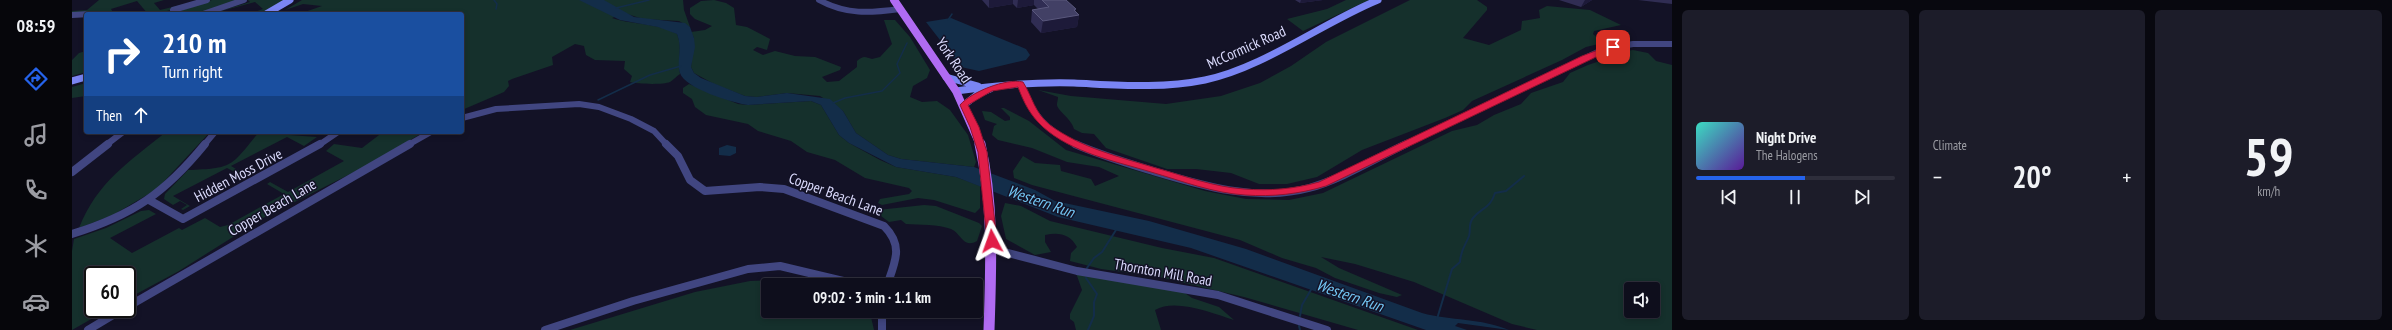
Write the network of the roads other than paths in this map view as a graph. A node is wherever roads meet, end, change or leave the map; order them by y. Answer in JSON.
{"nodes":[{"id":1,"x":207,"y":0,"type":"edge"},
{"id":2,"x":244,"y":0,"type":"edge"},
{"id":3,"x":290,"y":0,"type":"edge"},
{"id":4,"x":820,"y":0,"type":"edge"},
{"id":5,"x":1378,"y":0,"type":"edge"},
{"id":6,"x":897,"y":5,"type":"edge"},
{"id":7,"x":175,"y":12,"type":"edge"},
{"id":8,"x":209,"y":12,"type":"edge"},
{"id":9,"x":269,"y":12,"type":"edge"},
{"id":10,"x":84,"y":14,"type":"edge"},
{"id":11,"x":72,"y":15,"type":"edge"},
{"id":12,"x":1672,"y":44,"type":"edge"},
{"id":13,"x":946,"y":77,"type":"junction"},
{"id":14,"x":84,"y":79,"type":"edge"},
{"id":15,"x":72,"y":82,"type":"edge"},
{"id":16,"x":1021,"y":84,"type":"junction"},
{"id":17,"x":987,"y":88,"type":"junction"},
{"id":18,"x":957,"y":93,"type":"junction"},
{"id":19,"x":964,"y":105,"type":"junction"},
{"id":20,"x":464,"y":117,"type":"edge"},
{"id":21,"x":120,"y":134,"type":"edge"},
{"id":22,"x":214,"y":134,"type":"edge"},
{"id":23,"x":335,"y":134,"type":"edge"},
{"id":24,"x":428,"y":134,"type":"edge"},
{"id":25,"x":72,"y":172,"type":"edge"},
{"id":26,"x":149,"y":200,"type":"junction"},
{"id":27,"x":72,"y":234,"type":"edge"},
{"id":28,"x":993,"y":249,"type":"junction"},
{"id":29,"x":833,"y":278,"type":"edge"},
{"id":30,"x":889,"y":278,"type":"edge"},
{"id":31,"x":136,"y":302,"type":"edge"},
{"id":32,"x":989,"y":308,"type":"junction"},
{"id":33,"x":109,"y":318,"type":"edge"},
{"id":34,"x":882,"y":318,"type":"edge"},
{"id":35,"x":88,"y":330,"type":"edge"},
{"id":36,"x":545,"y":330,"type":"edge"},
{"id":37,"x":882,"y":330,"type":"edge"},
{"id":38,"x":981,"y":330,"type":"edge"},
{"id":39,"x":989,"y":330,"type":"edge"},
{"id":40,"x":1327,"y":330,"type":"edge"}],
"edges":[{"from":1,"to":7,"type":"street"},
{"from":2,"to":8,"type":"street"},
{"from":3,"to":9,"type":"main road"},
{"from":4,"to":6,"type":"street"},
{"from":5,"to":16,"type":"main road","name":"McCormick Road"},
{"from":6,"to":13,"type":"main road","name":"York Road"},
{"from":10,"to":11,"type":"street"},
{"from":12,"to":16,"type":"street"},
{"from":13,"to":17,"type":"main road"},
{"from":13,"to":18,"type":"main road","name":"York Road"},
{"from":14,"to":15,"type":"main road"},
{"from":16,"to":17,"type":"main road","name":"McCormick Road"},
{"from":17,"to":18,"type":"main road","name":"McCormick Road"},
{"from":17,"to":19,"type":"main road"},
{"from":18,"to":19,"type":"main road","name":"York Road"},
{"from":19,"to":28,"type":"main road","name":"York Road"},
{"from":20,"to":30,"type":"street","name":"Copper Beach Lane"},
{"from":21,"to":25,"type":"street"},
{"from":22,"to":26,"type":"street"},
{"from":23,"to":26,"type":"street","name":"Hidden Moss Drive"},
{"from":24,"to":31,"type":"street","name":"Copper Beach Lane"},
{"from":26,"to":27,"type":"street"},
{"from":28,"to":32,"type":"main road","name":"York Road"},
{"from":28,"to":40,"type":"street","name":"Thornton Mill Road"},
{"from":29,"to":36,"type":"street"},
{"from":32,"to":38,"type":"main road","name":"York Road"},
{"from":32,"to":39,"type":"main road","name":"York Road"},
{"from":33,"to":35,"type":"street"},
{"from":34,"to":37,"type":"street"}]}
